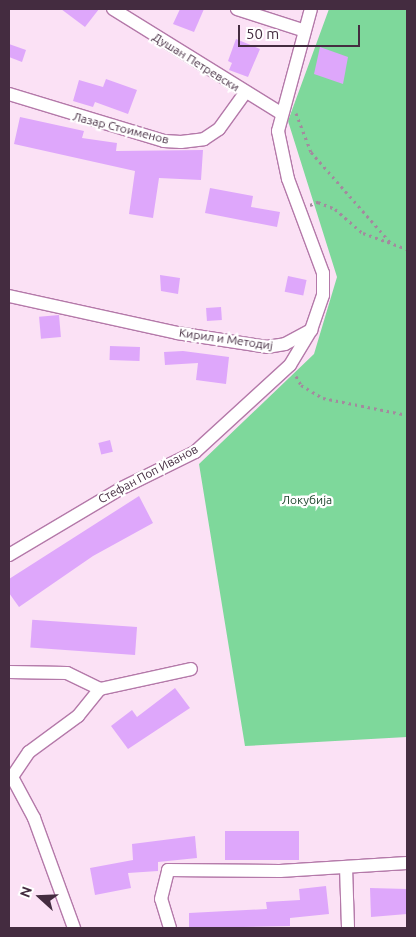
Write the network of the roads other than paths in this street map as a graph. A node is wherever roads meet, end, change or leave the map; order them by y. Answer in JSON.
{"nodes":[{"id":1,"x":113,"y":9,"type":"edge"},
{"id":2,"x":237,"y":9,"type":"edge"},
{"id":3,"x":312,"y":9,"type":"edge"},
{"id":4,"x":305,"y":31,"type":"junction"},
{"id":5,"x":245,"y":93,"type":"junction"},
{"id":6,"x":9,"y":94,"type":"edge"},
{"id":7,"x":282,"y":110,"type":"junction"},
{"id":8,"x":9,"y":296,"type":"edge"},
{"id":9,"x":311,"y":330,"type":"junction"},
{"id":10,"x":9,"y":555,"type":"edge"},
{"id":11,"x":191,"y":669,"type":"dead end"},
{"id":12,"x":9,"y":672,"type":"edge"},
{"id":13,"x":100,"y":689,"type":"junction"},
{"id":14,"x":11,"y":777,"type":"edge"},
{"id":15,"x":407,"y":863,"type":"edge"},
{"id":16,"x":346,"y":867,"type":"junction"},
{"id":17,"x":74,"y":928,"type":"edge"},
{"id":18,"x":170,"y":928,"type":"edge"},
{"id":19,"x":348,"y":928,"type":"edge"}],
"edges":[{"from":1,"to":5,"type":"street","name":"Душан Петревски"},
{"from":2,"to":4,"type":"street"},
{"from":3,"to":4,"type":"street"},
{"from":4,"to":7,"type":"street"},
{"from":5,"to":6,"type":"street","name":"Лазар Стоименов"},
{"from":5,"to":7,"type":"street","name":"Душан Петревски"},
{"from":7,"to":9,"type":"street"},
{"from":8,"to":9,"type":"street","name":"Кирил и Методиј"},
{"from":9,"to":10,"type":"street","name":"Стефан Поп Иванов"},
{"from":11,"to":13,"type":"street"},
{"from":12,"to":13,"type":"street"},
{"from":13,"to":14,"type":"street"},
{"from":14,"to":17,"type":"street"},
{"from":15,"to":16,"type":"street"},
{"from":16,"to":18,"type":"street"},
{"from":16,"to":19,"type":"street"}]}
